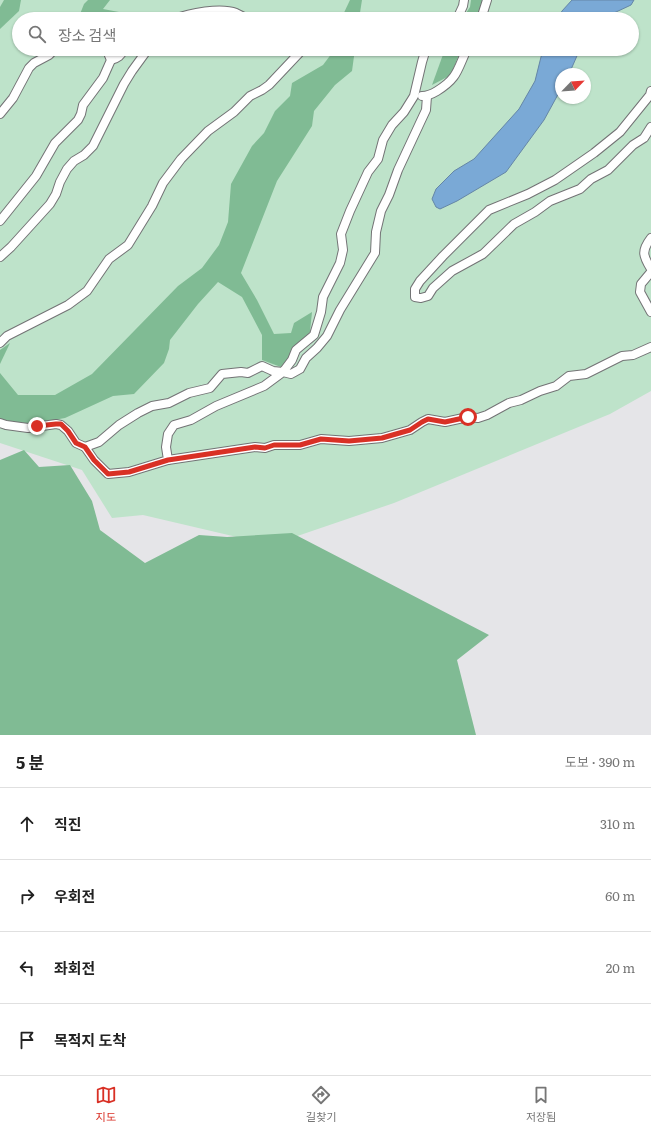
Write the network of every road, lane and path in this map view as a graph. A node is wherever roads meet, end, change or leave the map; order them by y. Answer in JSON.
{"nodes":[{"id":1,"x":464,"y":0,"type":"edge"},
{"id":2,"x":488,"y":0,"type":"edge"},
{"id":3,"x":208,"y":12,"type":"edge"},
{"id":4,"x":230,"y":12,"type":"edge"},
{"id":5,"x":461,"y":12,"type":"edge"},
{"id":6,"x":484,"y":12,"type":"edge"},
{"id":7,"x":48,"y":56,"type":"edge"},
{"id":8,"x":109,"y":56,"type":"edge"},
{"id":9,"x":120,"y":56,"type":"edge"},
{"id":10,"x":143,"y":56,"type":"edge"},
{"id":11,"x":296,"y":56,"type":"edge"},
{"id":12,"x":424,"y":56,"type":"edge"},
{"id":13,"x":464,"y":56,"type":"edge"},
{"id":14,"x":110,"y":60,"type":"junction"},
{"id":15,"x":651,"y":91,"type":"edge"},
{"id":16,"x":414,"y":96,"type":"junction"},
{"id":17,"x":427,"y":96,"type":"junction"},
{"id":18,"x":0,"y":114,"type":"edge"},
{"id":19,"x":651,"y":127,"type":"edge"},
{"id":20,"x":0,"y":221,"type":"edge"},
{"id":21,"x":651,"y":238,"type":"edge"},
{"id":22,"x":0,"y":257,"type":"edge"},
{"id":23,"x":651,"y":269,"type":"edge"},
{"id":24,"x":651,"y":272,"type":"edge"},
{"id":25,"x":651,"y":312,"type":"edge"},
{"id":26,"x":0,"y":344,"type":"edge"},
{"id":27,"x":651,"y":347,"type":"edge"},
{"id":28,"x":283,"y":372,"type":"junction"},
{"id":29,"x":0,"y":423,"type":"edge"},
{"id":30,"x":85,"y":447,"type":"junction"},
{"id":31,"x":168,"y":460,"type":"junction"}],
"edges":[{"from":1,"to":5,"type":"lane"},
{"from":2,"to":6,"type":"lane"},
{"from":3,"to":4,"type":"lane"},
{"from":7,"to":18,"type":"lane"},
{"from":8,"to":14,"type":"lane"},
{"from":9,"to":14,"type":"lane"},
{"from":10,"to":22,"type":"lane"},
{"from":11,"to":26,"type":"lane"},
{"from":12,"to":16,"type":"lane"},
{"from":13,"to":17,"type":"lane"},
{"from":14,"to":20,"type":"lane"},
{"from":15,"to":19,"type":"lane"},
{"from":16,"to":17,"type":"lane"},
{"from":16,"to":28,"type":"lane"},
{"from":17,"to":28,"type":"lane"},
{"from":21,"to":23,"type":"lane"},
{"from":24,"to":25,"type":"lane"},
{"from":27,"to":31,"type":"lane"},
{"from":28,"to":30,"type":"lane"},
{"from":28,"to":31,"type":"lane"},
{"from":29,"to":30,"type":"lane"},
{"from":30,"to":31,"type":"lane"}]}
